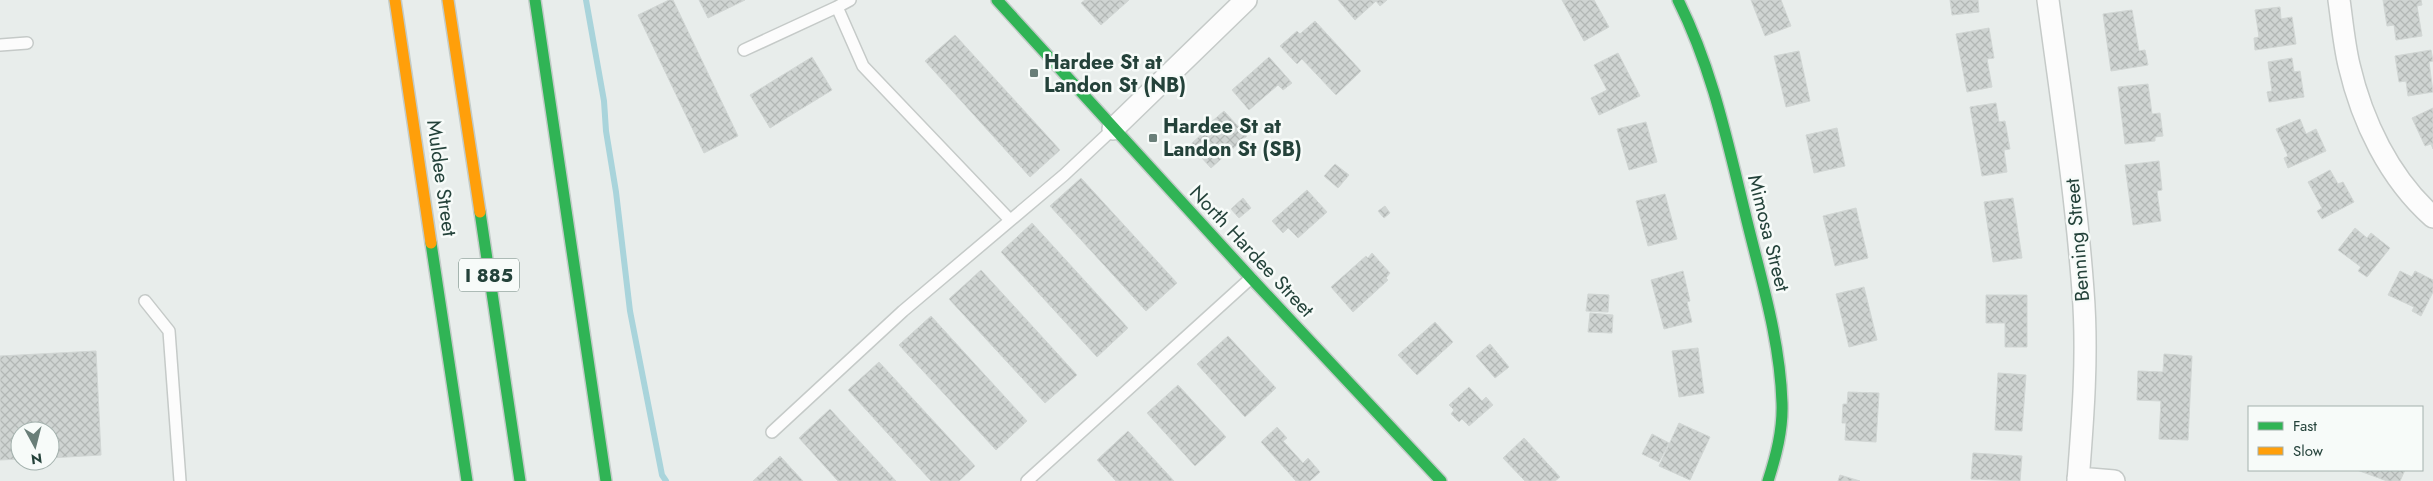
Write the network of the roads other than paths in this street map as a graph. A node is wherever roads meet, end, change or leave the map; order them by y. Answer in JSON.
{"nodes":[{"id":1,"x":395,"y":0,"type":"edge"},
{"id":2,"x":448,"y":0,"type":"edge"},
{"id":3,"x":535,"y":0,"type":"edge"},
{"id":4,"x":850,"y":0,"type":"edge"},
{"id":5,"x":997,"y":0,"type":"edge"},
{"id":6,"x":1246,"y":0,"type":"edge"},
{"id":7,"x":1678,"y":0,"type":"edge"},
{"id":8,"x":2048,"y":0,"type":"edge"},
{"id":9,"x":2339,"y":0,"type":"edge"},
{"id":10,"x":838,"y":7,"type":"junction"},
{"id":11,"x":27,"y":43,"type":"dead end"},
{"id":12,"x":0,"y":45,"type":"edge"},
{"id":13,"x":744,"y":50,"type":"dead end"},
{"id":14,"x":1113,"y":129,"type":"junction"},
{"id":15,"x":2433,"y":217,"type":"edge"},
{"id":16,"x":1010,"y":220,"type":"junction"},
{"id":17,"x":1251,"y":278,"type":"junction"},
{"id":18,"x":146,"y":301,"type":"dead end"},
{"id":19,"x":772,"y":432,"type":"dead end"},
{"id":20,"x":2078,"y":480,"type":"edge"},
{"id":21,"x":180,"y":481,"type":"edge"},
{"id":22,"x":468,"y":481,"type":"edge"},
{"id":23,"x":520,"y":481,"type":"edge"},
{"id":24,"x":606,"y":481,"type":"edge"},
{"id":25,"x":1027,"y":481,"type":"edge"},
{"id":26,"x":1441,"y":481,"type":"edge"},
{"id":27,"x":1768,"y":481,"type":"edge"},
{"id":28,"x":2114,"y":481,"type":"edge"}],
"edges":[{"from":1,"to":22,"type":"main road","name":"Muldee Street"},
{"from":2,"to":23,"type":"main road","number":"I 885"},
{"from":3,"to":24,"type":"main road"},
{"from":4,"to":10,"type":"lane"},
{"from":5,"to":14,"type":"main road","name":"North Hardee Street"},
{"from":6,"to":14,"type":"street"},
{"from":7,"to":27,"type":"main road","name":"Mimosa Street"},
{"from":8,"to":20,"type":"street","name":"Benning Street"},
{"from":9,"to":15,"type":"street"},
{"from":10,"to":13,"type":"lane"},
{"from":10,"to":16,"type":"lane"},
{"from":11,"to":12,"type":"lane"},
{"from":14,"to":16,"type":"lane"},
{"from":14,"to":17,"type":"main road","name":"North Hardee Street"},
{"from":16,"to":19,"type":"lane"},
{"from":17,"to":25,"type":"lane"},
{"from":17,"to":26,"type":"main road","name":"North Hardee Street"},
{"from":18,"to":21,"type":"lane"},
{"from":20,"to":28,"type":"street"}]}
